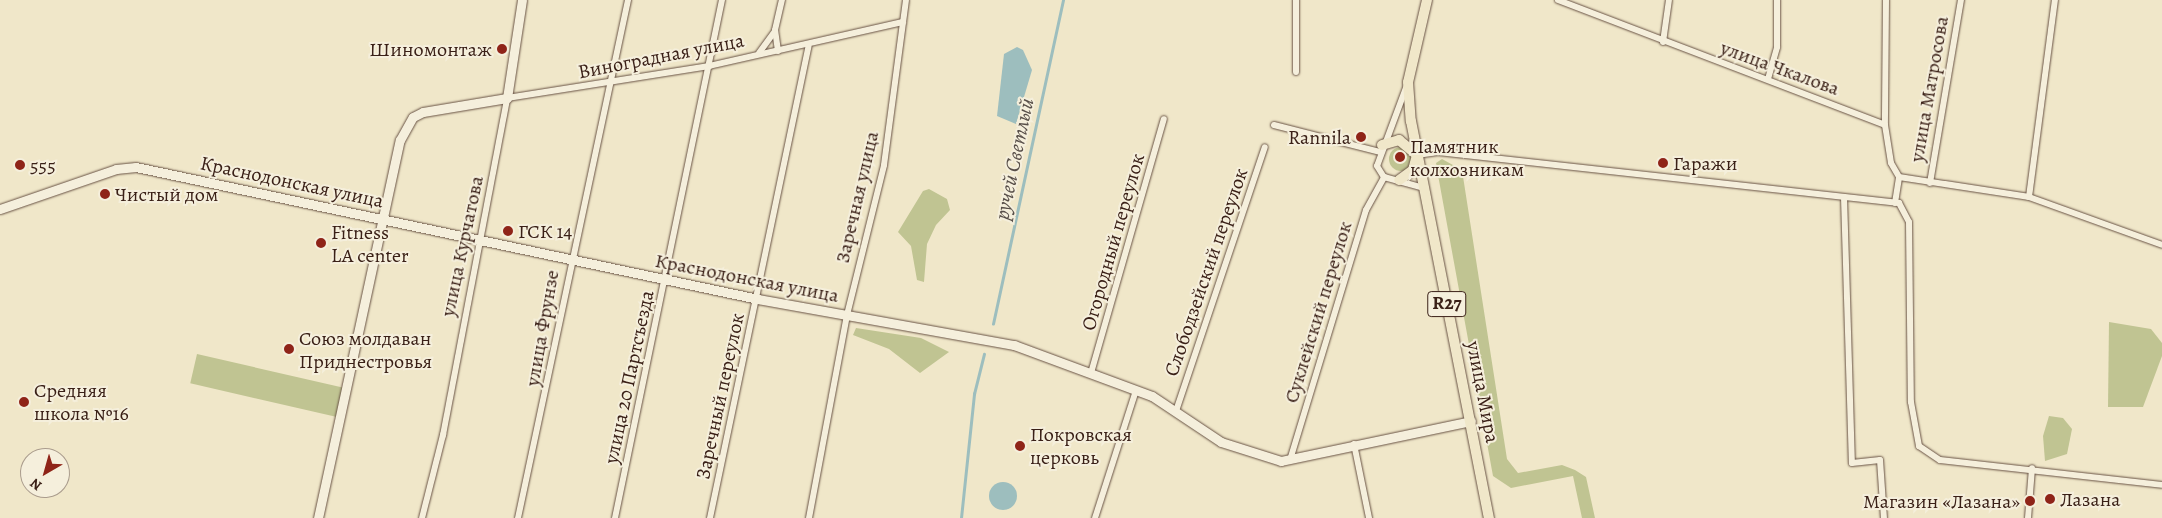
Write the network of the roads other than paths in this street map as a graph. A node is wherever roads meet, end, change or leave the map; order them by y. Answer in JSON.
{"nodes":[{"id":1,"x":522,"y":0,"type":"edge"},
{"id":2,"x":628,"y":0,"type":"edge"},
{"id":3,"x":722,"y":0,"type":"edge"},
{"id":4,"x":782,"y":0,"type":"edge"},
{"id":5,"x":906,"y":0,"type":"edge"},
{"id":6,"x":1296,"y":0,"type":"edge"},
{"id":7,"x":1427,"y":0,"type":"edge"},
{"id":8,"x":1558,"y":0,"type":"edge"},
{"id":9,"x":1669,"y":0,"type":"edge"},
{"id":10,"x":1777,"y":0,"type":"edge"},
{"id":11,"x":1886,"y":0,"type":"edge"},
{"id":12,"x":1961,"y":0,"type":"edge"},
{"id":13,"x":2056,"y":0,"type":"edge"},
{"id":14,"x":903,"y":22,"type":"junction"},
{"id":15,"x":775,"y":30,"type":"junction"},
{"id":16,"x":1664,"y":42,"type":"junction"},
{"id":17,"x":809,"y":46,"type":"junction"},
{"id":18,"x":778,"y":51,"type":"junction"},
{"id":19,"x":756,"y":55,"type":"junction"},
{"id":20,"x":709,"y":66,"type":"junction"},
{"id":21,"x":1296,"y":72,"type":"dead end"},
{"id":22,"x":1768,"y":79,"type":"junction"},
{"id":23,"x":1408,"y":82,"type":"junction"},
{"id":24,"x":609,"y":84,"type":"junction"},
{"id":25,"x":506,"y":98,"type":"junction"},
{"id":26,"x":1164,"y":119,"type":"dead end"},
{"id":27,"x":1274,"y":125,"type":"dead end"},
{"id":28,"x":1885,"y":125,"type":"junction"},
{"id":29,"x":1265,"y":147,"type":"dead end"},
{"id":30,"x":1381,"y":149,"type":"junction"},
{"id":31,"x":1417,"y":155,"type":"junction"},
{"id":32,"x":1384,"y":177,"type":"junction"},
{"id":33,"x":1899,"y":177,"type":"junction"},
{"id":34,"x":1399,"y":180,"type":"junction"},
{"id":35,"x":1930,"y":183,"type":"junction"},
{"id":36,"x":1424,"y":188,"type":"junction"},
{"id":37,"x":1844,"y":197,"type":"junction"},
{"id":38,"x":2029,"y":197,"type":"junction"},
{"id":39,"x":1894,"y":202,"type":"junction"},
{"id":40,"x":0,"y":209,"type":"edge"},
{"id":41,"x":385,"y":220,"type":"junction"},
{"id":42,"x":476,"y":240,"type":"junction"},
{"id":43,"x":2162,"y":245,"type":"edge"},
{"id":44,"x":571,"y":260,"type":"junction"},
{"id":45,"x":666,"y":280,"type":"junction"},
{"id":46,"x":758,"y":299,"type":"junction"},
{"id":47,"x":847,"y":315,"type":"junction"},
{"id":48,"x":1091,"y":373,"type":"junction"},
{"id":49,"x":1136,"y":390,"type":"junction"},
{"id":50,"x":1177,"y":408,"type":"junction"},
{"id":51,"x":1472,"y":421,"type":"junction"},
{"id":52,"x":1354,"y":444,"type":"junction"},
{"id":53,"x":1290,"y":460,"type":"junction"},
{"id":54,"x":2032,"y":468,"type":"junction"},
{"id":55,"x":2162,"y":485,"type":"edge"},
{"id":56,"x":318,"y":518,"type":"edge"},
{"id":57,"x":422,"y":518,"type":"edge"},
{"id":58,"x":518,"y":518,"type":"edge"},
{"id":59,"x":615,"y":518,"type":"edge"},
{"id":60,"x":710,"y":518,"type":"edge"},
{"id":61,"x":809,"y":518,"type":"edge"},
{"id":62,"x":1095,"y":518,"type":"edge"},
{"id":63,"x":1369,"y":518,"type":"edge"},
{"id":64,"x":1489,"y":518,"type":"edge"},
{"id":65,"x":1884,"y":518,"type":"edge"},
{"id":66,"x":2028,"y":518,"type":"edge"}],
"edges":[{"from":1,"to":25,"type":"street"},
{"from":2,"to":24,"type":"street","name":"улица Фрунзе"},
{"from":3,"to":20,"type":"street","name":"улица 20 Партсъезда"},
{"from":4,"to":15,"type":"street"},
{"from":5,"to":14,"type":"street","name":"Заречная улица"},
{"from":6,"to":21,"type":"street"},
{"from":7,"to":23,"type":"main road","number":"R27"},
{"from":8,"to":16,"type":"street","name":"улица Чкалова"},
{"from":9,"to":16,"type":"street"},
{"from":10,"to":22,"type":"street"},
{"from":11,"to":28,"type":"street"},
{"from":12,"to":35,"type":"street","name":"улица Матросова"},
{"from":13,"to":38,"type":"street"},
{"from":14,"to":17,"type":"street","name":"Виноградная улица"},
{"from":14,"to":47,"type":"street","name":"Заречная улица"},
{"from":15,"to":18,"type":"street"},
{"from":15,"to":19,"type":"street"},
{"from":16,"to":22,"type":"street","name":"улица Чкалова"},
{"from":17,"to":18,"type":"street","name":"Виноградная улица"},
{"from":17,"to":46,"type":"street","name":"Заречный переулок"},
{"from":18,"to":19,"type":"street","name":"Виноградная улица"},
{"from":19,"to":20,"type":"street","name":"Виноградная улица"},
{"from":20,"to":24,"type":"street","name":"Виноградная улица"},
{"from":20,"to":45,"type":"street","name":"улица 20 Партсъезда"},
{"from":22,"to":28,"type":"street","name":"улица Чкалова"},
{"from":23,"to":30,"type":"street"},
{"from":23,"to":31,"type":"main road","number":"R27"},
{"from":24,"to":25,"type":"street","name":"Виноградная улица"},
{"from":24,"to":44,"type":"street","name":"улица Фрунзе"},
{"from":25,"to":41,"type":"street","name":"Виноградная улица"},
{"from":25,"to":42,"type":"street","name":"улица Курчатова"},
{"from":26,"to":48,"type":"street","name":"Огородный переулок"},
{"from":27,"to":30,"type":"street"},
{"from":28,"to":33,"type":"street"},
{"from":29,"to":50,"type":"street","name":"Слободзейский переулок"},
{"from":30,"to":31,"type":"main road"},
{"from":30,"to":32,"type":"street"},
{"from":31,"to":34,"type":"main road"},
{"from":31,"to":36,"type":"main road","name":"улица Мира","number":"R27"},
{"from":31,"to":37,"type":"street"},
{"from":32,"to":34,"type":"street"},
{"from":32,"to":53,"type":"street","name":"Суклейский переулок"},
{"from":33,"to":35,"type":"street"},
{"from":33,"to":39,"type":"street"},
{"from":34,"to":36,"type":"street"},
{"from":35,"to":38,"type":"street"},
{"from":36,"to":51,"type":"main road","name":"улица Мира","number":"R27"},
{"from":37,"to":39,"type":"street"},
{"from":37,"to":65,"type":"street"},
{"from":38,"to":43,"type":"street"},
{"from":39,"to":54,"type":"street"},
{"from":40,"to":41,"type":"street","name":"Краснодонская улица"},
{"from":41,"to":42,"type":"street","name":"Краснодонская улица"},
{"from":41,"to":56,"type":"street"},
{"from":42,"to":44,"type":"street","name":"Краснодонская улица"},
{"from":42,"to":57,"type":"street","name":"улица Курчатова"},
{"from":44,"to":45,"type":"street","name":"Краснодонская улица"},
{"from":44,"to":58,"type":"street","name":"улица Фрунзе"},
{"from":45,"to":46,"type":"street","name":"Краснодонская улица"},
{"from":45,"to":59,"type":"street","name":"улица 20 Партсъезда"},
{"from":46,"to":47,"type":"street","name":"Краснодонская улица"},
{"from":46,"to":60,"type":"street","name":"Заречный переулок"},
{"from":47,"to":48,"type":"street","name":"Краснодонская улица"},
{"from":47,"to":61,"type":"street","name":"Заречная улица"},
{"from":48,"to":49,"type":"street","name":"Краснодонская улица"},
{"from":49,"to":50,"type":"street","name":"Краснодонская улица"},
{"from":49,"to":62,"type":"street"},
{"from":50,"to":53,"type":"street","name":"Краснодонская улица"},
{"from":51,"to":52,"type":"street","name":"Краснодонская улица"},
{"from":51,"to":64,"type":"main road","name":"улица Мира","number":"R27"},
{"from":52,"to":53,"type":"street","name":"Краснодонская улица"},
{"from":52,"to":63,"type":"street"},
{"from":54,"to":55,"type":"street"},
{"from":54,"to":66,"type":"street"}]}
